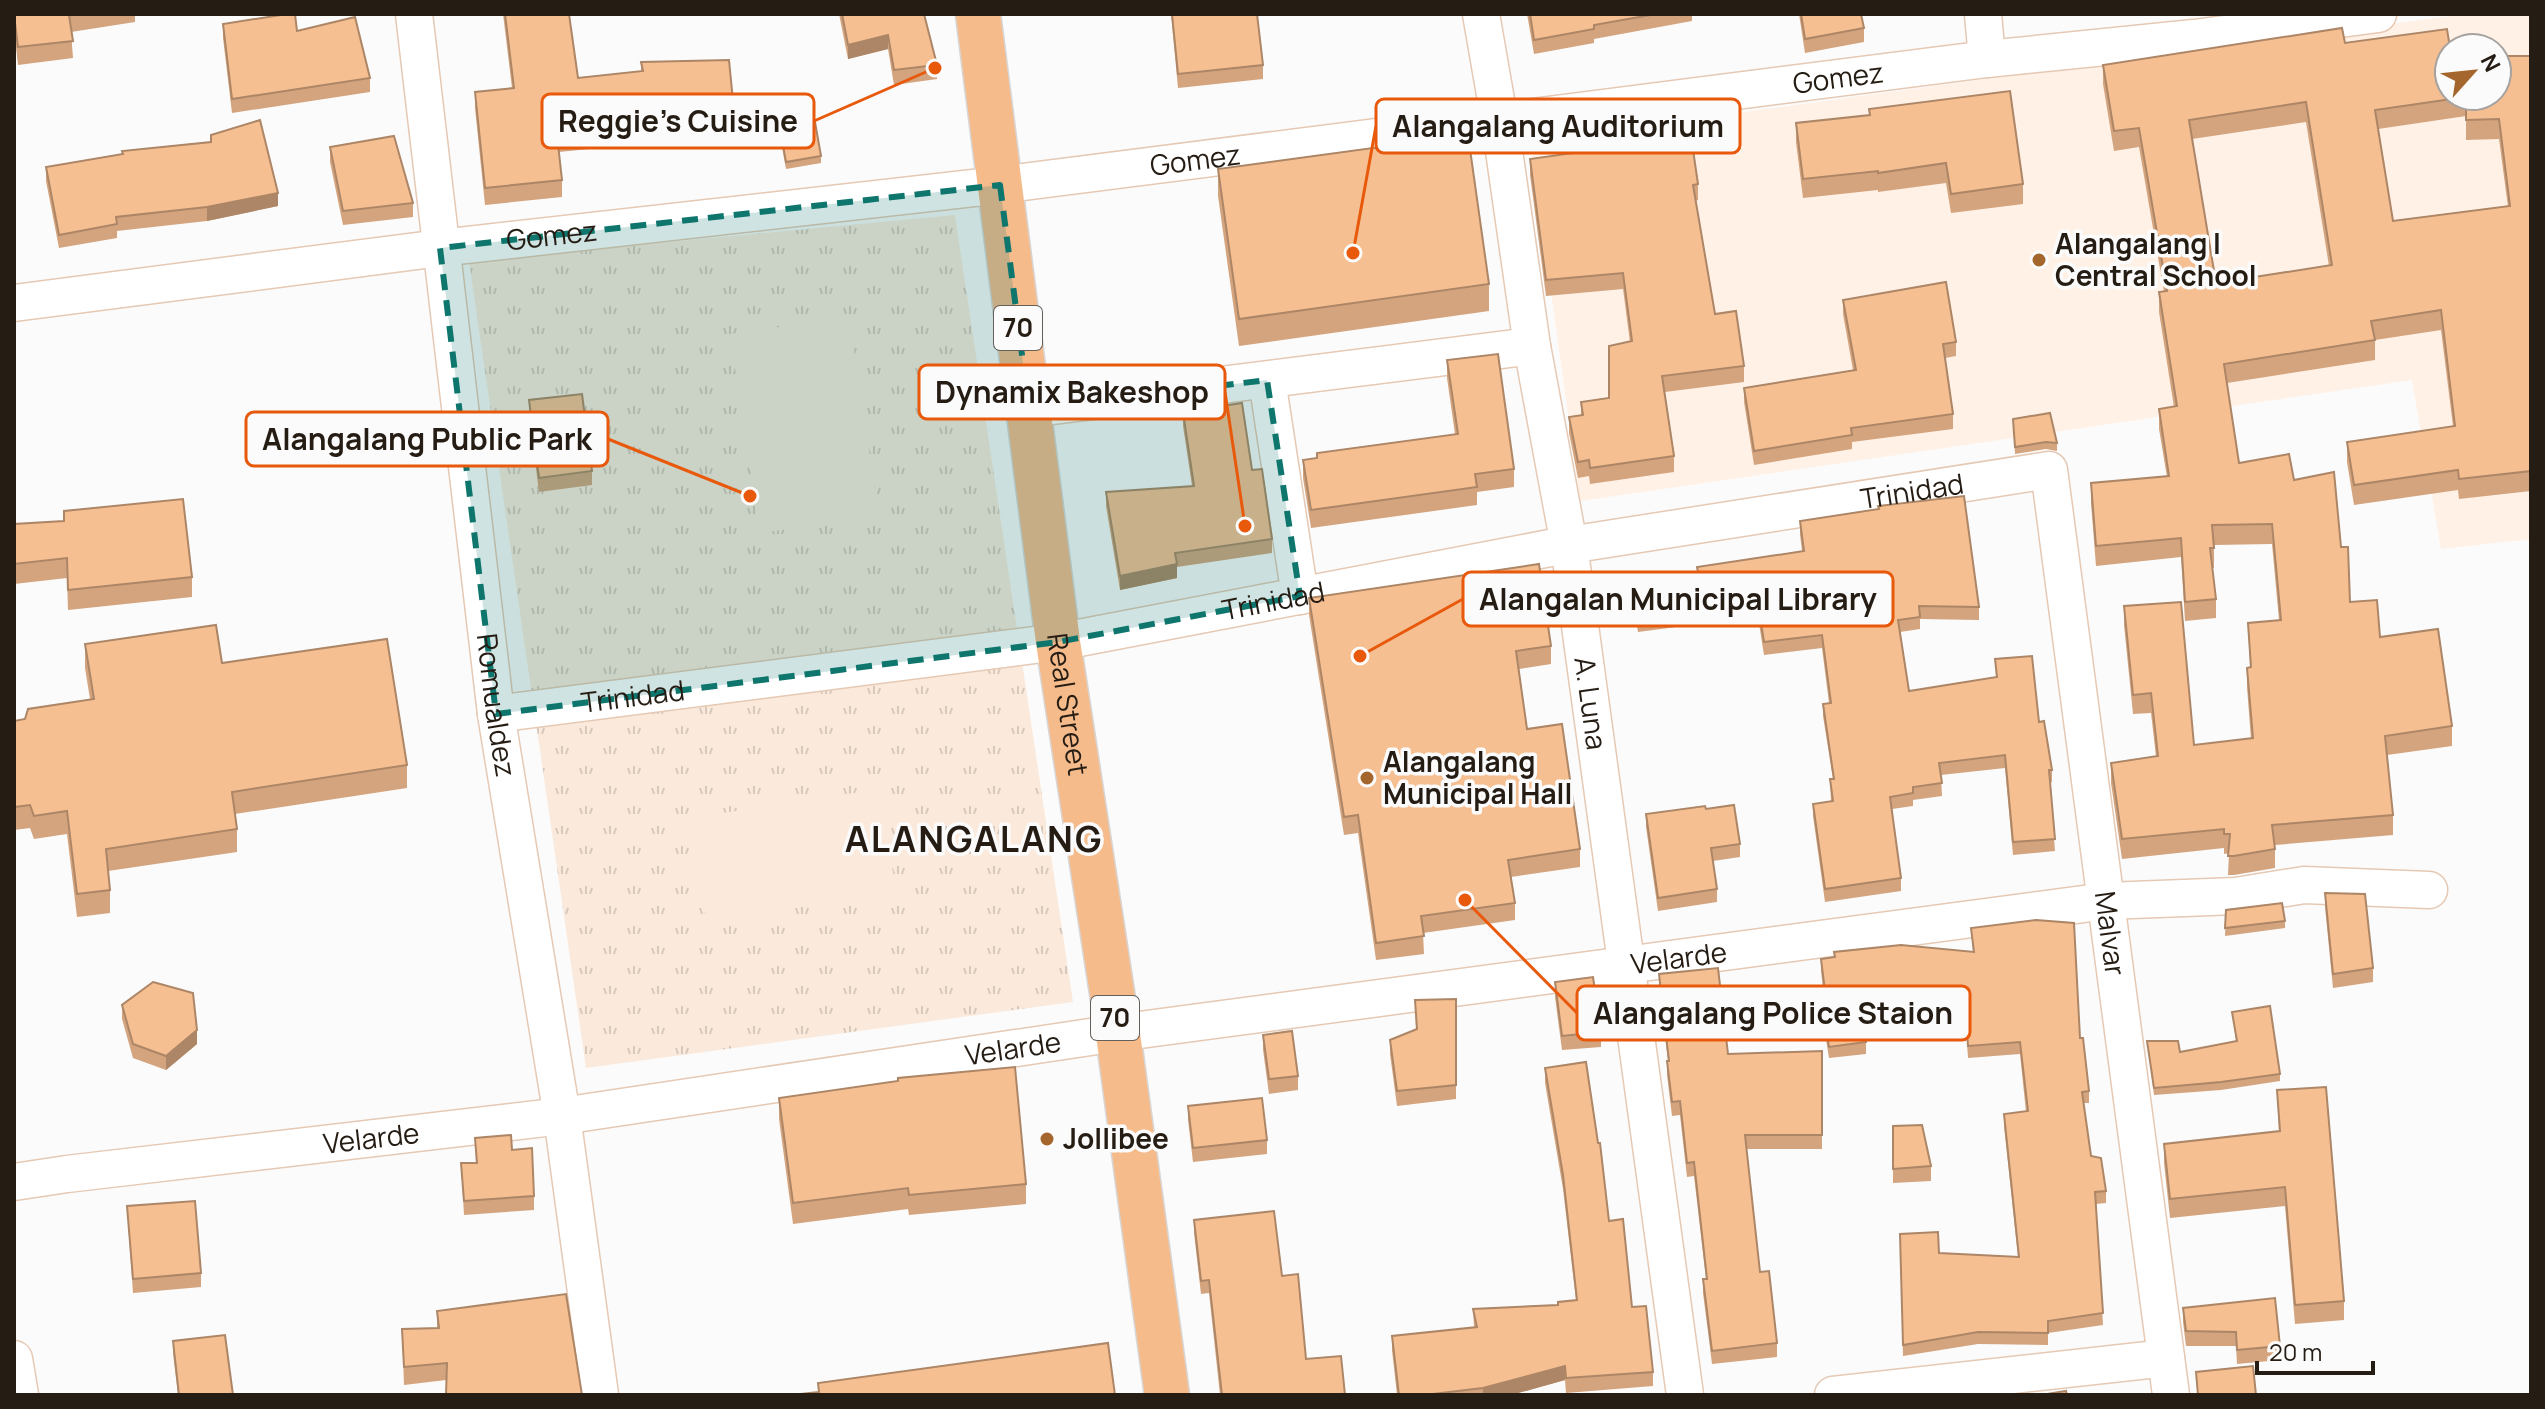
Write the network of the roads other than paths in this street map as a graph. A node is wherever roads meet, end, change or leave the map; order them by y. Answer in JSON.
{"nodes":[{"id":1,"x":414,"y":14,"type":"edge"},
{"id":2,"x":978,"y":14,"type":"edge"},
{"id":3,"x":1481,"y":14,"type":"edge"},
{"id":4,"x":1983,"y":14,"type":"edge"},
{"id":5,"x":2378,"y":14,"type":"edge"},
{"id":6,"x":1987,"y":59,"type":"junction"},
{"id":7,"x":1500,"y":123,"type":"junction"},
{"id":8,"x":1000,"y":185,"type":"junction"},
{"id":9,"x":440,"y":248,"type":"junction"},
{"id":10,"x":14,"y":303,"type":"edge"},
{"id":11,"x":1532,"y":346,"type":"junction"},
{"id":12,"x":1267,"y":380,"type":"junction"},
{"id":13,"x":1029,"y":409,"type":"junction"},
{"id":14,"x":2049,"y":470,"type":"joint"},
{"id":15,"x":1569,"y":545,"type":"junction"},
{"id":16,"x":1300,"y":596,"type":"junction"},
{"id":17,"x":1058,"y":642,"type":"junction"},
{"id":18,"x":496,"y":714,"type":"junction"},
{"id":19,"x":2429,"y":890,"type":"dead end"},
{"id":20,"x":2106,"y":901,"type":"junction"},
{"id":21,"x":1625,"y":966,"type":"junction"},
{"id":22,"x":1117,"y":1033,"type":"junction"},
{"id":23,"x":562,"y":1116,"type":"junction"},
{"id":24,"x":14,"y":1182,"type":"edge"},
{"id":25,"x":2166,"y":1358,"type":"junction"},
{"id":26,"x":14,"y":1359,"type":"edge"},
{"id":27,"x":20,"y":1395,"type":"edge"},
{"id":28,"x":600,"y":1395,"type":"edge"},
{"id":29,"x":1167,"y":1395,"type":"edge"},
{"id":30,"x":1685,"y":1395,"type":"edge"},
{"id":31,"x":1833,"y":1395,"type":"edge"},
{"id":32,"x":2171,"y":1395,"type":"edge"}],
"edges":[{"from":1,"to":9,"type":"street","name":"Romualdez"},
{"from":2,"to":8,"type":"highway","name":"Real Street","number":"70"},
{"from":3,"to":7,"type":"street","name":"A. Luna"},
{"from":4,"to":6,"type":"street"},
{"from":5,"to":6,"type":"street","name":"Gomez"},
{"from":6,"to":7,"type":"street","name":"Gomez"},
{"from":7,"to":8,"type":"street","name":"Gomez"},
{"from":7,"to":11,"type":"street","name":"A. Luna"},
{"from":8,"to":9,"type":"street","name":"Gomez"},
{"from":8,"to":13,"type":"highway","name":"Real Street","number":"70"},
{"from":9,"to":10,"type":"street","name":"Gomez"},
{"from":9,"to":18,"type":"street","name":"Romualdez"},
{"from":11,"to":12,"type":"street"},
{"from":11,"to":15,"type":"street","name":"A. Luna"},
{"from":12,"to":13,"type":"street"},
{"from":12,"to":16,"type":"street"},
{"from":13,"to":17,"type":"highway","name":"Real Street","number":"70"},
{"from":14,"to":15,"type":"street","name":"Trinidad"},
{"from":14,"to":20,"type":"street","name":"Malvar"},
{"from":15,"to":16,"type":"street","name":"Trinidad"},
{"from":15,"to":21,"type":"street","name":"A. Luna"},
{"from":16,"to":17,"type":"street","name":"Trinidad"},
{"from":17,"to":18,"type":"street","name":"Trinidad"},
{"from":17,"to":22,"type":"highway","name":"Real Street","number":"70"},
{"from":18,"to":23,"type":"street","name":"Romualdez"},
{"from":19,"to":20,"type":"street","name":"Velarde"},
{"from":20,"to":21,"type":"street","name":"Velarde"},
{"from":20,"to":25,"type":"street","name":"Malvar"},
{"from":21,"to":22,"type":"street","name":"Velarde"},
{"from":21,"to":30,"type":"street","name":"A. Luna"},
{"from":22,"to":23,"type":"street","name":"Velarde"},
{"from":22,"to":29,"type":"highway","name":"Real Street","number":"70"},
{"from":23,"to":24,"type":"street","name":"Velarde"},
{"from":23,"to":28,"type":"street","name":"Romualdez"},
{"from":25,"to":31,"type":"street"},
{"from":25,"to":32,"type":"street","name":"Malvar"},
{"from":26,"to":27,"type":"street"}]}
